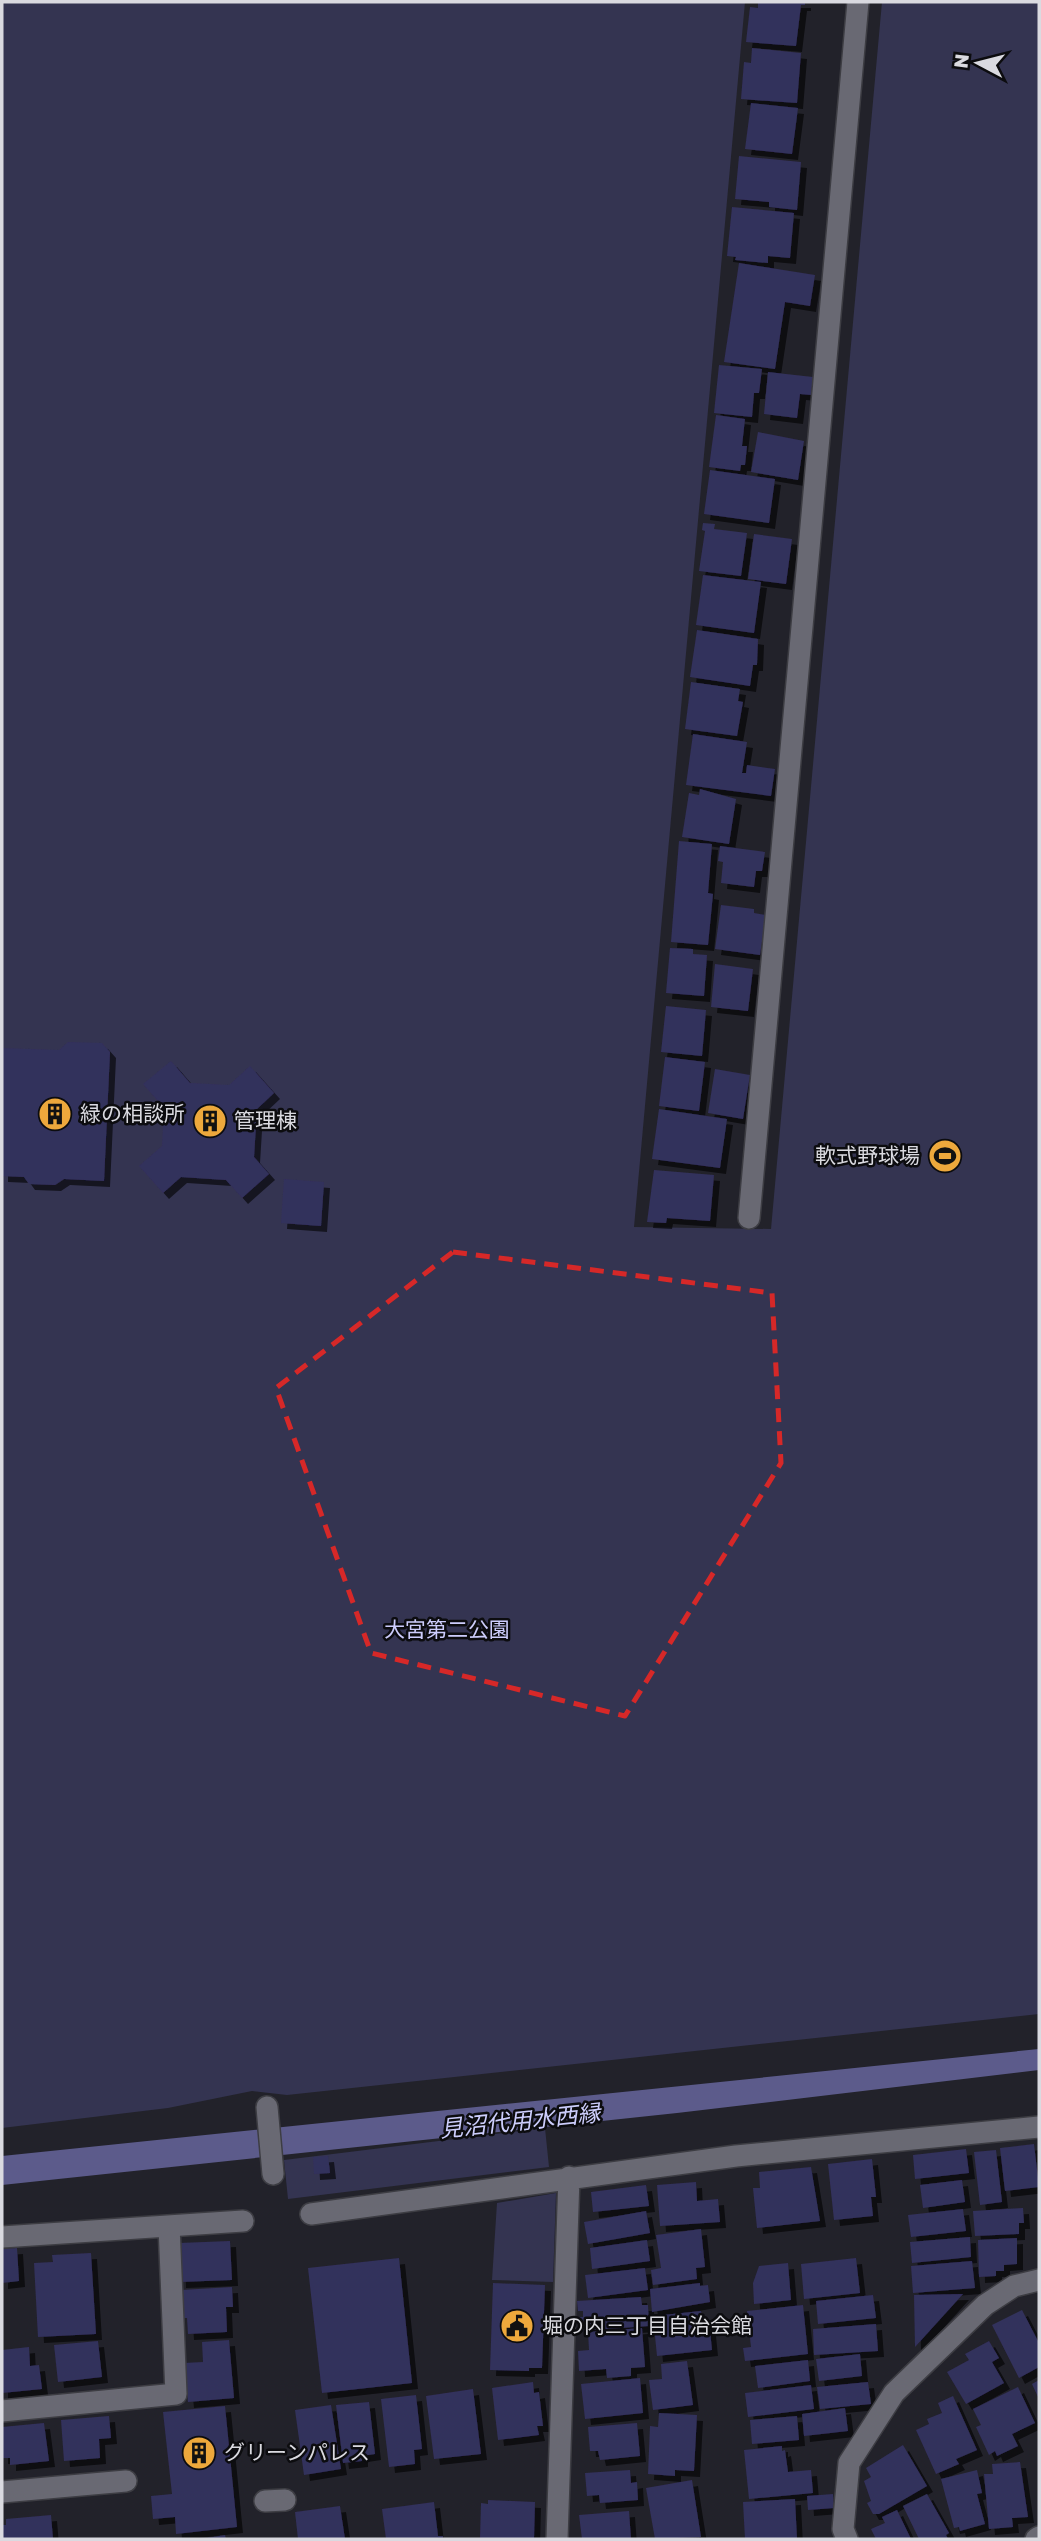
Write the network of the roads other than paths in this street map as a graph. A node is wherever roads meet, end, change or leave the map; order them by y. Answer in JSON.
{"nodes":[{"id":1,"x":858,"y":2,"type":"edge"},
{"id":2,"x":749,"y":1218,"type":"dead end"},
{"id":3,"x":267,"y":2111,"type":"dead end"},
{"id":4,"x":1039,"y":2127,"type":"edge"},
{"id":5,"x":273,"y":2174,"type":"dead end"},
{"id":6,"x":569,"y":2177,"type":"junction"},
{"id":7,"x":311,"y":2214,"type":"dead end"},
{"id":8,"x":243,"y":2221,"type":"dead end"},
{"id":9,"x":169,"y":2226,"type":"junction"},
{"id":10,"x":2,"y":2237,"type":"edge"},
{"id":11,"x":1039,"y":2280,"type":"edge"},
{"id":12,"x":2,"y":2411,"type":"edge"},
{"id":13,"x":126,"y":2481,"type":"dead end"},
{"id":14,"x":2,"y":2492,"type":"edge"},
{"id":15,"x":557,"y":2539,"type":"edge"},
{"id":16,"x":847,"y":2539,"type":"edge"}],
"edges":[{"from":1,"to":2,"type":"street"},
{"from":3,"to":5,"type":"street"},
{"from":4,"to":6,"type":"street"},
{"from":6,"to":7,"type":"street"},
{"from":6,"to":15,"type":"street"},
{"from":8,"to":9,"type":"street"},
{"from":9,"to":10,"type":"street"},
{"from":9,"to":12,"type":"street"},
{"from":11,"to":16,"type":"street"},
{"from":13,"to":14,"type":"street"}]}
